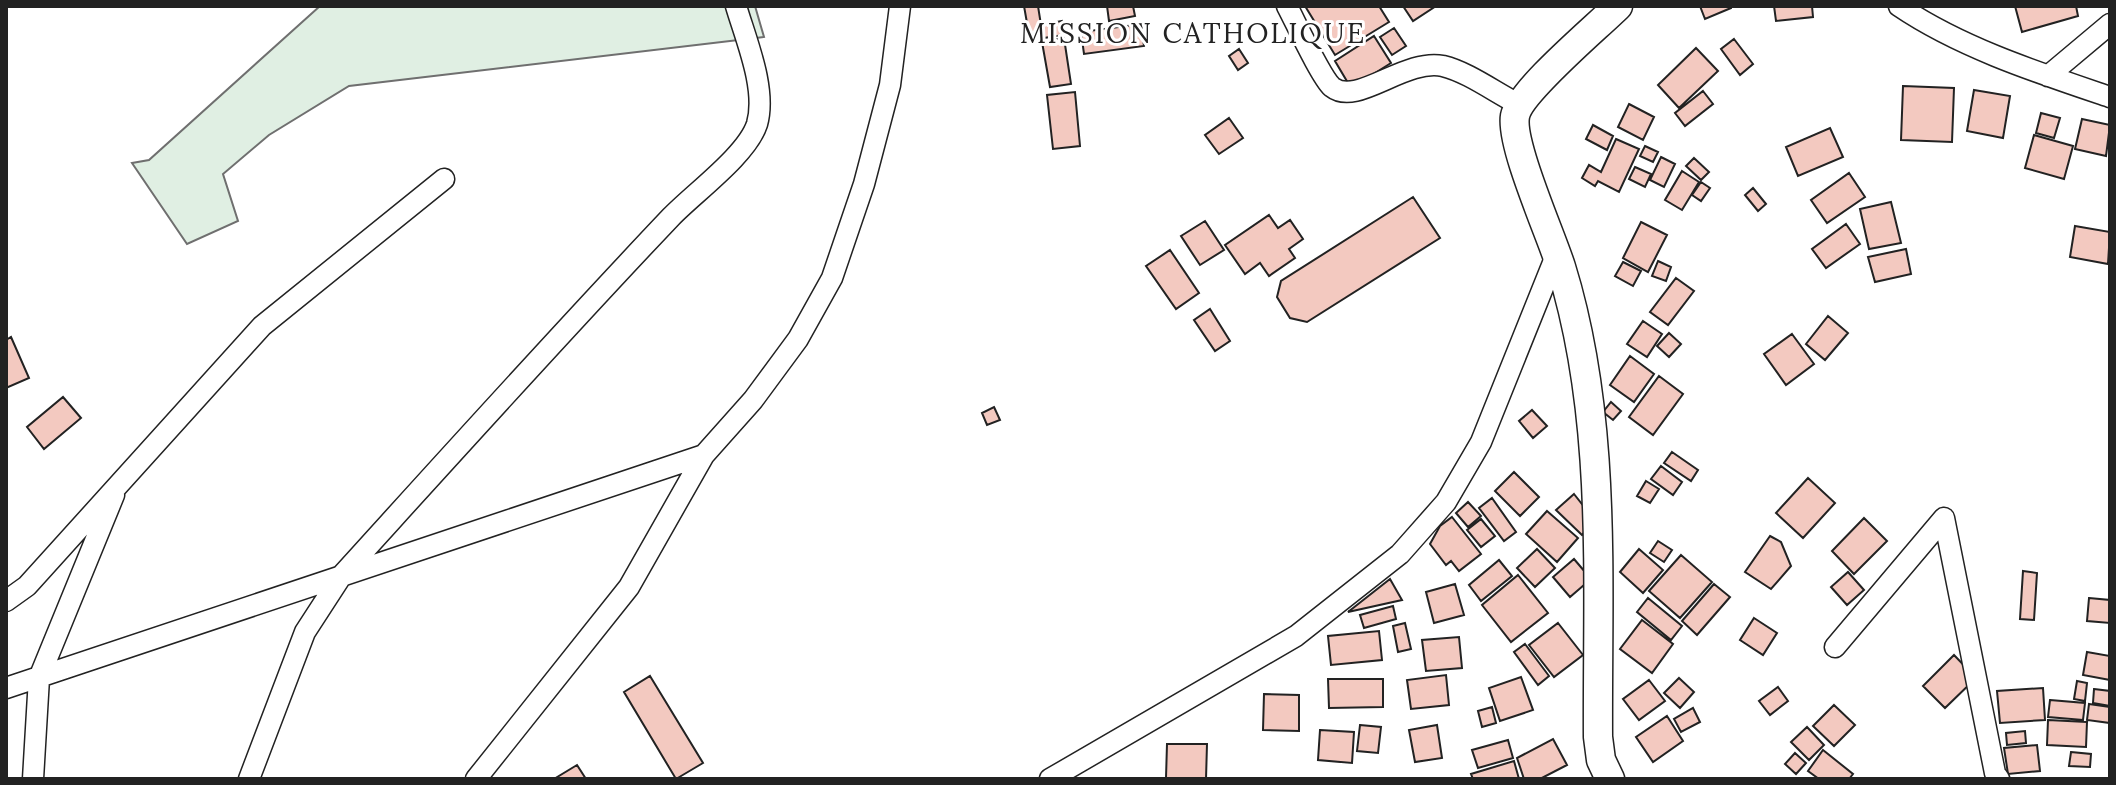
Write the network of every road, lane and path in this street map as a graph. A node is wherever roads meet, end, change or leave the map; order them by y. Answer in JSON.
{"nodes":[{"id":1,"x":736,"y":6,"type":"edge"},
{"id":2,"x":900,"y":6,"type":"edge"},
{"id":3,"x":1287,"y":6,"type":"edge"},
{"id":4,"x":1618,"y":6,"type":"edge"},
{"id":5,"x":1899,"y":6,"type":"edge"},
{"id":6,"x":2110,"y":24,"type":"edge"},
{"id":7,"x":2048,"y":76,"type":"junction"},
{"id":8,"x":2110,"y":97,"type":"edge"},
{"id":9,"x":1520,"y":105,"type":"junction"},
{"id":10,"x":444,"y":179,"type":"dead end"},
{"id":11,"x":1557,"y":253,"type":"junction"},
{"id":12,"x":704,"y":455,"type":"junction"},
{"id":13,"x":120,"y":480,"type":"junction"},
{"id":14,"x":342,"y":575,"type":"junction"},
{"id":15,"x":6,"y":601,"type":"edge"},
{"id":16,"x":1835,"y":647,"type":"dead end"},
{"id":17,"x":39,"y":678,"type":"junction"},
{"id":18,"x":6,"y":688,"type":"edge"},
{"id":19,"x":1599,"y":773,"type":"edge"},
{"id":20,"x":33,"y":779,"type":"edge"},
{"id":21,"x":249,"y":779,"type":"edge"},
{"id":22,"x":476,"y":779,"type":"edge"},
{"id":23,"x":1050,"y":779,"type":"edge"},
{"id":24,"x":1999,"y":779,"type":"edge"}],
"edges":[{"from":1,"to":14,"type":"street"},
{"from":2,"to":12,"type":"street"},
{"from":3,"to":9,"type":"street"},
{"from":4,"to":9,"type":"street"},
{"from":5,"to":7,"type":"street"},
{"from":6,"to":7,"type":"street"},
{"from":7,"to":8,"type":"street"},
{"from":9,"to":11,"type":"street"},
{"from":10,"to":13,"type":"street"},
{"from":11,"to":19,"type":"street"},
{"from":11,"to":23,"type":"street"},
{"from":12,"to":14,"type":"street"},
{"from":12,"to":22,"type":"street"},
{"from":13,"to":15,"type":"street"},
{"from":13,"to":17,"type":"street"},
{"from":14,"to":17,"type":"street"},
{"from":14,"to":21,"type":"street"},
{"from":16,"to":24,"type":"street"},
{"from":17,"to":18,"type":"street"},
{"from":17,"to":20,"type":"street"}]}
